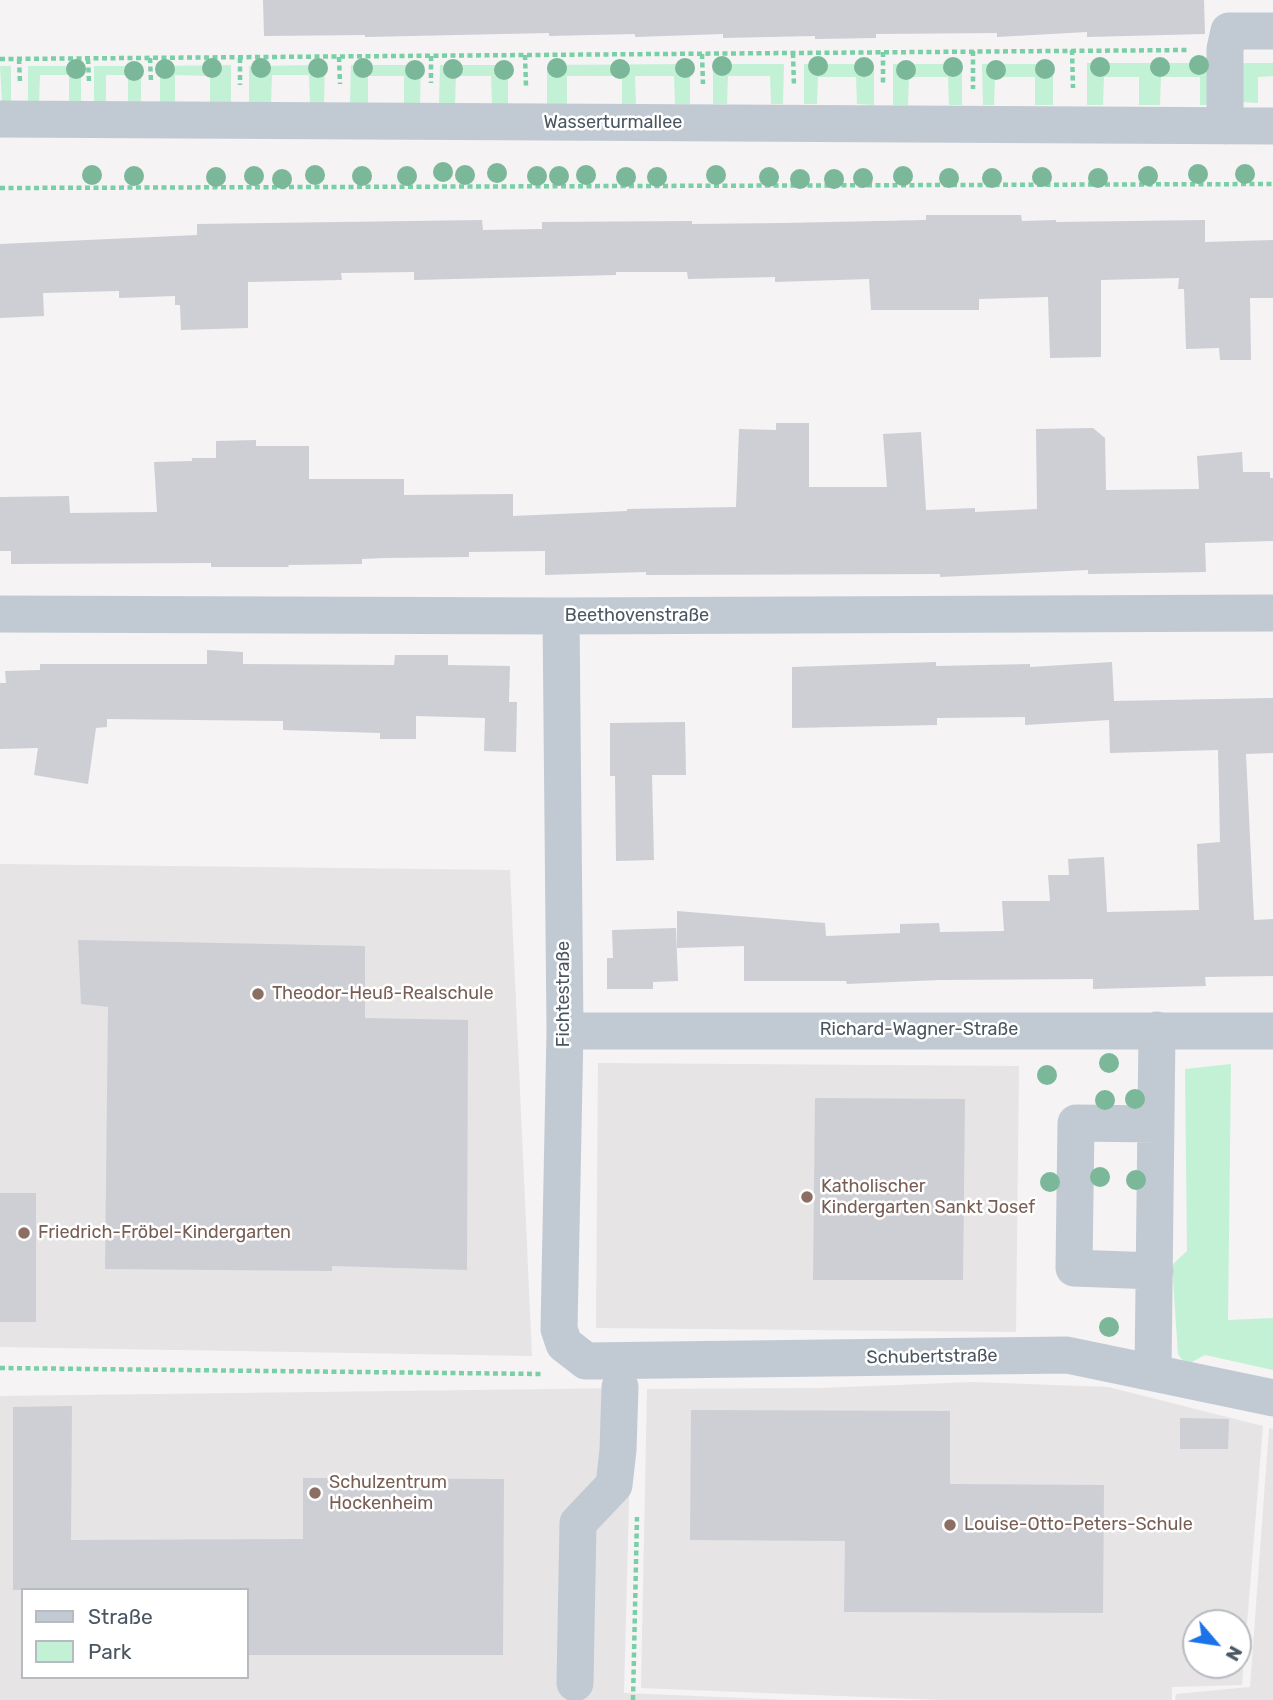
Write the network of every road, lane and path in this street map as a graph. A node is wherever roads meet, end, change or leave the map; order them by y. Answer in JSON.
{"nodes":[{"id":1,"x":1273,"y":31,"type":"edge"},
{"id":2,"x":1224,"y":49,"type":"junction"},
{"id":3,"x":0,"y":60,"type":"edge"},
{"id":4,"x":0,"y":119,"type":"edge"},
{"id":5,"x":1226,"y":126,"type":"junction"},
{"id":6,"x":1273,"y":126,"type":"edge"},
{"id":7,"x":1273,"y":184,"type":"edge"},
{"id":8,"x":0,"y":188,"type":"edge"},
{"id":9,"x":1273,"y":613,"type":"edge"},
{"id":10,"x":0,"y":614,"type":"edge"},
{"id":11,"x":561,"y":616,"type":"junction"},
{"id":12,"x":1157,"y":1030,"type":"junction"},
{"id":13,"x":565,"y":1031,"type":"junction"},
{"id":14,"x":1273,"y":1031,"type":"edge"},
{"id":15,"x":1156,"y":1124,"type":"junction"},
{"id":16,"x":1155,"y":1271,"type":"junction"},
{"id":17,"x":586,"y":1361,"type":"junction"},
{"id":18,"x":0,"y":1368,"type":"edge"},
{"id":19,"x":1153,"y":1373,"type":"junction"},
{"id":20,"x":620,"y":1387,"type":"dead end"},
{"id":21,"x":1273,"y":1398,"type":"edge"},
{"id":22,"x":637,"y":1506,"type":"dead end"},
{"id":23,"x":575,"y":1683,"type":"dead end"},
{"id":24,"x":633,"y":1700,"type":"edge"}],
"edges":[{"from":1,"to":2,"type":"street"},
{"from":2,"to":3,"type":"path"},
{"from":2,"to":5,"type":"street"},
{"from":4,"to":5,"type":"street","name":"Wasserturmallee"},
{"from":5,"to":6,"type":"street","name":"Wasserturmallee"},
{"from":7,"to":8,"type":"path"},
{"from":9,"to":11,"type":"street","name":"Beethovenstraße"},
{"from":10,"to":11,"type":"street","name":"Beethovenstraße"},
{"from":11,"to":13,"type":"street","name":"Fichtestraße"},
{"from":12,"to":13,"type":"street","name":"Richard-Wagner-Straße"},
{"from":12,"to":14,"type":"street","name":"Richard-Wagner-Straße"},
{"from":12,"to":15,"type":"street"},
{"from":13,"to":17,"type":"street","name":"Fichtestraße"},
{"from":15,"to":16,"type":"street"},
{"from":15,"to":16,"type":"street"},
{"from":16,"to":19,"type":"street"},
{"from":17,"to":18,"type":"path"},
{"from":17,"to":19,"type":"street","name":"Schubertstraße"},
{"from":19,"to":21,"type":"street","name":"Schubertstraße"},
{"from":20,"to":23,"type":"street"},
{"from":22,"to":24,"type":"path"}]}
